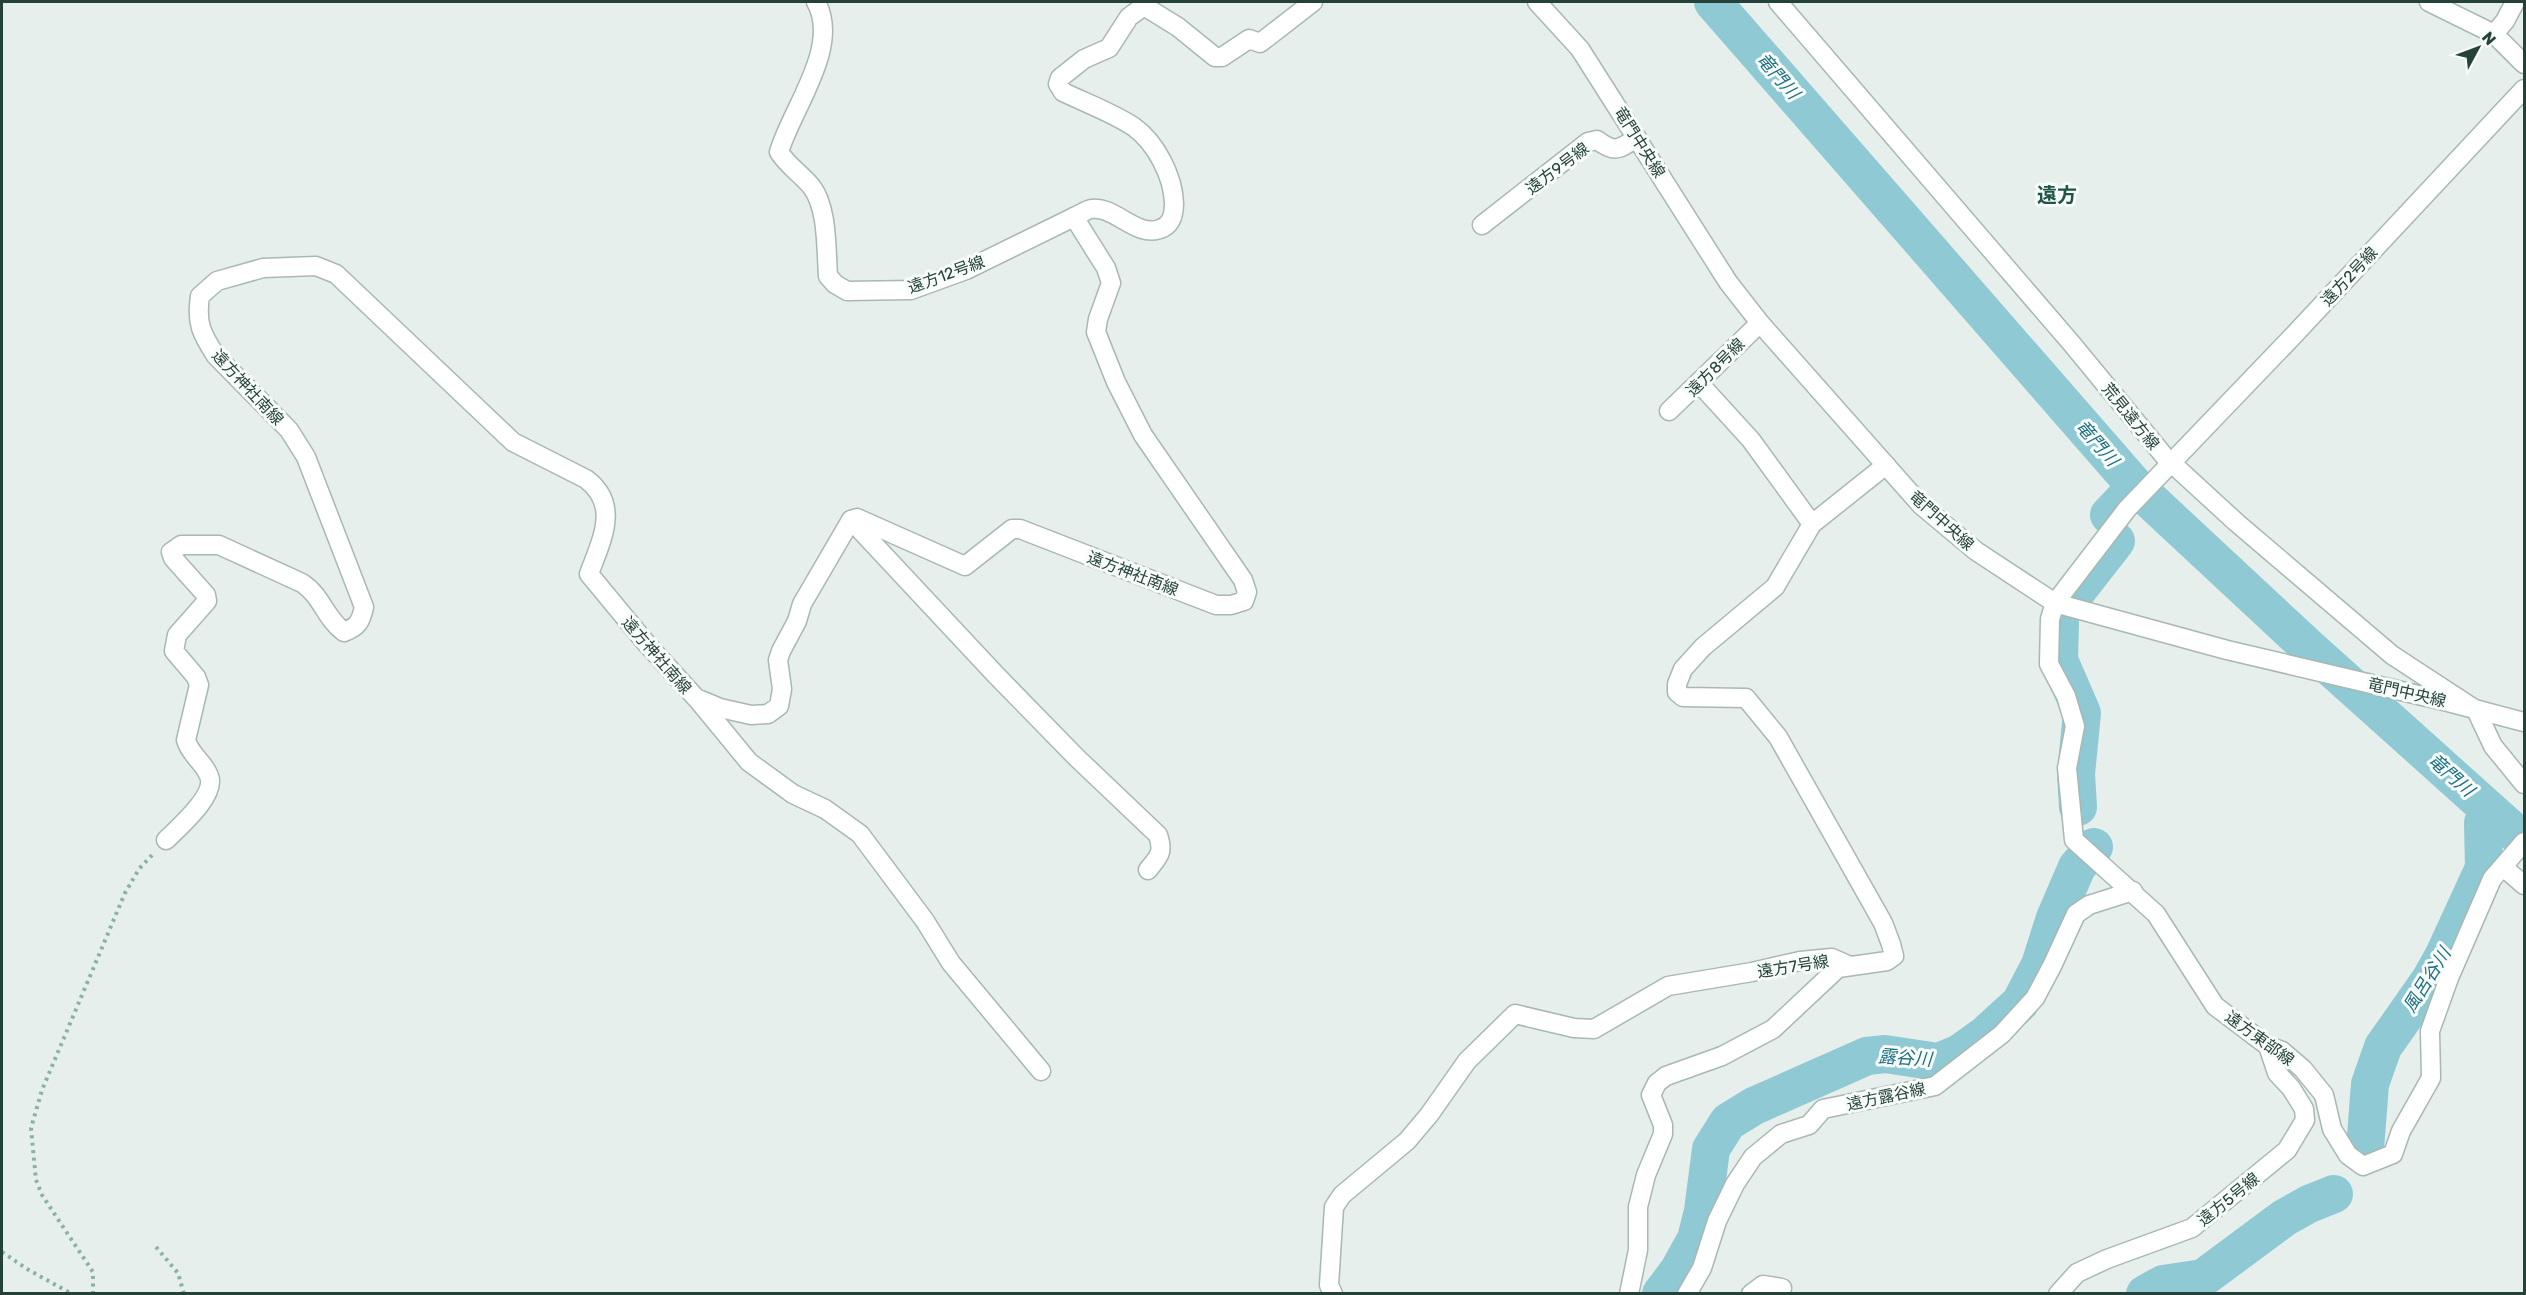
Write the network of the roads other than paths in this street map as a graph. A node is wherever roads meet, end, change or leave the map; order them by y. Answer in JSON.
{"nodes":[{"id":1,"x":816,"y":2,"type":"edge"},
{"id":2,"x":1313,"y":2,"type":"edge"},
{"id":3,"x":1537,"y":2,"type":"edge"},
{"id":4,"x":1778,"y":2,"type":"edge"},
{"id":5,"x":2429,"y":2,"type":"edge"},
{"id":6,"x":2515,"y":2,"type":"edge"},
{"id":7,"x":2494,"y":34,"type":"junction"},
{"id":8,"x":2524,"y":64,"type":"edge"},
{"id":9,"x":2524,"y":89,"type":"edge"},
{"id":10,"x":1637,"y":138,"type":"junction"},
{"id":11,"x":1074,"y":217,"type":"junction"},
{"id":12,"x":1482,"y":225,"type":"dead end"},
{"id":13,"x":1760,"y":323,"type":"junction"},
{"id":14,"x":1699,"y":383,"type":"junction"},
{"id":15,"x":1670,"y":411,"type":"dead end"},
{"id":16,"x":2173,"y":463,"type":"junction"},
{"id":17,"x":1886,"y":465,"type":"junction"},
{"id":18,"x":851,"y":520,"type":"junction"},
{"id":19,"x":1812,"y":524,"type":"junction"},
{"id":20,"x":2055,"y":603,"type":"junction"},
{"id":21,"x":696,"y":698,"type":"junction"},
{"id":22,"x":2476,"y":710,"type":"junction"},
{"id":23,"x":2524,"y":722,"type":"edge"},
{"id":24,"x":2524,"y":784,"type":"edge"},
{"id":25,"x":166,"y":840,"type":"road end"},
{"id":26,"x":2524,"y":842,"type":"edge"},
{"id":27,"x":2505,"y":865,"type":"junction"},
{"id":28,"x":1148,"y":870,"type":"dead end"},
{"id":29,"x":2524,"y":885,"type":"edge"},
{"id":30,"x":2133,"y":891,"type":"junction"},
{"id":31,"x":1850,"y":966,"type":"junction"},
{"id":32,"x":2268,"y":1046,"type":"junction"},
{"id":33,"x":1041,"y":1071,"type":"dead end"},
{"id":34,"x":1333,"y":1293,"type":"edge"},
{"id":35,"x":1629,"y":1293,"type":"edge"},
{"id":36,"x":1688,"y":1293,"type":"edge"},
{"id":37,"x":1750,"y":1293,"type":"edge"},
{"id":38,"x":1779,"y":1293,"type":"edge"},
{"id":39,"x":2058,"y":1293,"type":"edge"}],
"edges":[{"from":1,"to":11,"type":"street","name":"遠方12号線"},
{"from":2,"to":11,"type":"street"},
{"from":3,"to":10,"type":"street","name":"竜門中央線"},
{"from":4,"to":16,"type":"street","name":"荒見遠方線"},
{"from":5,"to":7,"type":"street"},
{"from":6,"to":7,"type":"street"},
{"from":7,"to":8,"type":"street"},
{"from":9,"to":16,"type":"street","name":"遠方2号線"},
{"from":10,"to":12,"type":"street","name":"遠方9号線"},
{"from":10,"to":13,"type":"street","name":"竜門中央線"},
{"from":11,"to":18,"type":"street","name":"遠方神社南線"},
{"from":13,"to":14,"type":"street","name":"遠方8号線"},
{"from":13,"to":17,"type":"street","name":"竜門中央線"},
{"from":14,"to":15,"type":"street","name":"遠方8号線"},
{"from":14,"to":19,"type":"street"},
{"from":16,"to":20,"type":"street","name":"遠方2号線"},
{"from":16,"to":22,"type":"street","name":"荒見遠方線"},
{"from":17,"to":19,"type":"street","name":"遠方7号線"},
{"from":17,"to":20,"type":"street","name":"竜門中央線"},
{"from":18,"to":21,"type":"street","name":"遠方神社南線"},
{"from":18,"to":28,"type":"street"},
{"from":19,"to":31,"type":"street","name":"遠方7号線"},
{"from":20,"to":22,"type":"street","name":"竜門中央線"},
{"from":20,"to":30,"type":"street","name":"遠方東部線"},
{"from":21,"to":25,"type":"street","name":"遠方神社南線"},
{"from":21,"to":33,"type":"street"},
{"from":22,"to":23,"type":"street","name":"竜門中央線"},
{"from":22,"to":24,"type":"street"},
{"from":26,"to":27,"type":"street"},
{"from":27,"to":29,"type":"street"},
{"from":27,"to":32,"type":"street","name":"遠方東部線"},
{"from":30,"to":32,"type":"street","name":"遠方東部線"},
{"from":30,"to":36,"type":"street","name":"遠方露谷線"},
{"from":31,"to":34,"type":"street","name":"遠方7号線"},
{"from":31,"to":35,"type":"street"},
{"from":32,"to":39,"type":"street","name":"遠方5号線"},
{"from":37,"to":38,"type":"street"}]}
